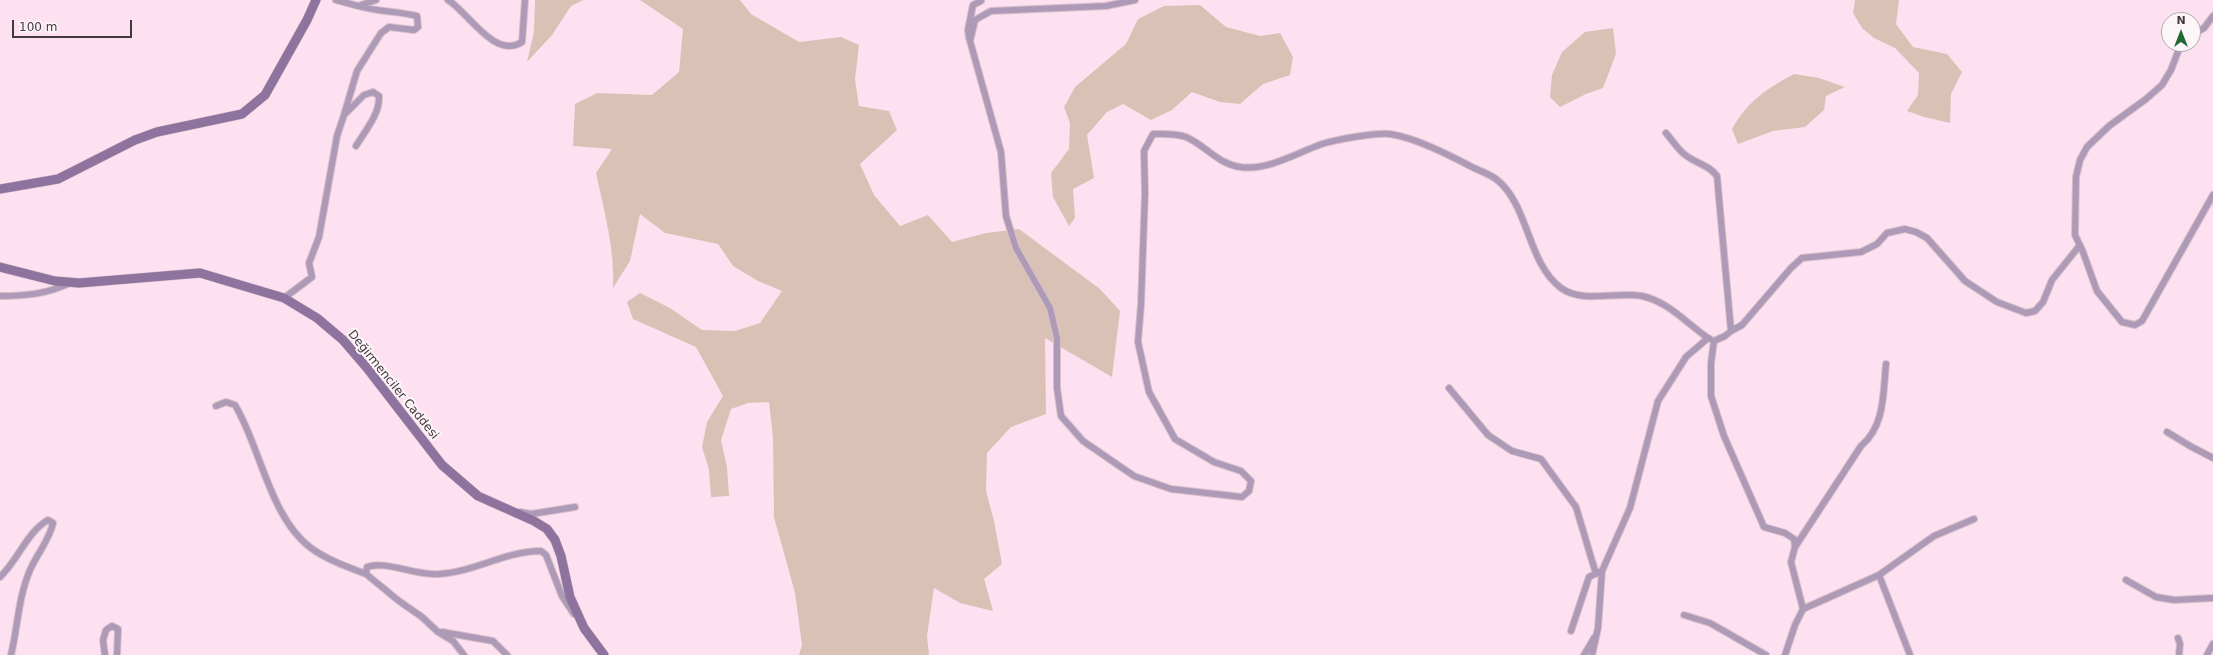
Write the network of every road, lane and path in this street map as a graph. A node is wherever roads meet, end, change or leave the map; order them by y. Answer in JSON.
{"nodes":[{"id":1,"x":316,"y":0,"type":"edge"},
{"id":2,"x":336,"y":0,"type":"edge"},
{"id":3,"x":376,"y":0,"type":"edge"},
{"id":4,"x":448,"y":0,"type":"edge"},
{"id":5,"x":525,"y":0,"type":"edge"},
{"id":6,"x":1135,"y":0,"type":"edge"},
{"id":7,"x":981,"y":1,"type":"dead end"},
{"id":8,"x":358,"y":6,"type":"junction"},
{"id":9,"x":2213,"y":16,"type":"edge"},
{"id":10,"x":2201,"y":30,"type":"edge"},
{"id":11,"x":970,"y":41,"type":"junction"},
{"id":12,"x":2178,"y":52,"type":"edge"},
{"id":13,"x":344,"y":115,"type":"junction"},
{"id":14,"x":1666,"y":133,"type":"dead end"},
{"id":15,"x":356,"y":146,"type":"dead end"},
{"id":16,"x":0,"y":189,"type":"edge"},
{"id":17,"x":2213,"y":195,"type":"edge"},
{"id":18,"x":2080,"y":245,"type":"junction"},
{"id":19,"x":0,"y":267,"type":"edge"},
{"id":20,"x":73,"y":282,"type":"junction"},
{"id":21,"x":0,"y":296,"type":"edge"},
{"id":22,"x":284,"y":298,"type":"junction"},
{"id":23,"x":1730,"y":331,"type":"junction"},
{"id":24,"x":1708,"y":338,"type":"junction"},
{"id":25,"x":1714,"y":341,"type":"junction"},
{"id":26,"x":1886,"y":364,"type":"dead end"},
{"id":27,"x":1449,"y":388,"type":"dead end"},
{"id":28,"x":216,"y":406,"type":"dead end"},
{"id":29,"x":2167,"y":432,"type":"dead end"},
{"id":30,"x":2213,"y":458,"type":"edge"},
{"id":31,"x":575,"y":507,"type":"dead end"},
{"id":32,"x":511,"y":510,"type":"junction"},
{"id":33,"x":1974,"y":519,"type":"dead end"},
{"id":34,"x":1795,"y":547,"type":"junction"},
{"id":35,"x":1599,"y":572,"type":"junction"},
{"id":36,"x":366,"y":574,"type":"junction"},
{"id":37,"x":1878,"y":575,"type":"junction"},
{"id":38,"x":0,"y":577,"type":"edge"},
{"id":39,"x":2126,"y":580,"type":"dead end"},
{"id":40,"x":2213,"y":598,"type":"edge"},
{"id":41,"x":1803,"y":610,"type":"junction"},
{"id":42,"x":1684,"y":614,"type":"dead end"},
{"id":43,"x":584,"y":628,"type":"junction"},
{"id":44,"x":1571,"y":631,"type":"dead end"},
{"id":45,"x":438,"y":632,"type":"junction"},
{"id":46,"x":1596,"y":636,"type":"junction"},
{"id":47,"x":2178,"y":638,"type":"dead end"},
{"id":48,"x":2213,"y":644,"type":"edge"},
{"id":49,"x":11,"y":655,"type":"edge"},
{"id":50,"x":104,"y":655,"type":"edge"},
{"id":51,"x":117,"y":655,"type":"edge"},
{"id":52,"x":464,"y":655,"type":"edge"},
{"id":53,"x":507,"y":655,"type":"edge"},
{"id":54,"x":604,"y":655,"type":"edge"},
{"id":55,"x":1584,"y":655,"type":"edge"},
{"id":56,"x":1592,"y":655,"type":"edge"},
{"id":57,"x":1766,"y":655,"type":"edge"},
{"id":58,"x":1786,"y":655,"type":"edge"},
{"id":59,"x":1910,"y":655,"type":"edge"},
{"id":60,"x":2179,"y":655,"type":"edge"},
{"id":61,"x":2207,"y":655,"type":"edge"}],
"edges":[{"from":1,"to":16,"type":"main road"},
{"from":2,"to":8,"type":"street"},
{"from":3,"to":8,"type":"street"},
{"from":4,"to":5,"type":"street"},
{"from":6,"to":11,"type":"street"},
{"from":7,"to":11,"type":"street"},
{"from":8,"to":13,"type":"street"},
{"from":9,"to":10,"type":"street"},
{"from":11,"to":24,"type":"street"},
{"from":12,"to":18,"type":"street"},
{"from":13,"to":15,"type":"street"},
{"from":13,"to":22,"type":"street"},
{"from":14,"to":23,"type":"street"},
{"from":17,"to":18,"type":"street"},
{"from":18,"to":23,"type":"street"},
{"from":19,"to":20,"type":"main road","name":"Değirmenciler Caddesi"},
{"from":20,"to":21,"type":"street"},
{"from":20,"to":22,"type":"main road","name":"Değirmenciler Caddesi"},
{"from":22,"to":32,"type":"main road","name":"Değirmenciler Caddesi"},
{"from":23,"to":25,"type":"street"},
{"from":24,"to":25,"type":"street"},
{"from":24,"to":35,"type":"street"},
{"from":25,"to":34,"type":"street"},
{"from":26,"to":34,"type":"street"},
{"from":27,"to":35,"type":"street"},
{"from":28,"to":36,"type":"street"},
{"from":29,"to":30,"type":"street"},
{"from":31,"to":32,"type":"street"},
{"from":32,"to":43,"type":"main road","name":"Değirmenciler Caddesi"},
{"from":33,"to":37,"type":"street"},
{"from":34,"to":41,"type":"street"},
{"from":35,"to":44,"type":"street"},
{"from":35,"to":46,"type":"street"},
{"from":36,"to":43,"type":"street"},
{"from":36,"to":45,"type":"street"},
{"from":37,"to":41,"type":"street"},
{"from":37,"to":59,"type":"street"},
{"from":38,"to":49,"type":"street"},
{"from":39,"to":40,"type":"street"},
{"from":41,"to":58,"type":"street"},
{"from":42,"to":57,"type":"street"},
{"from":43,"to":54,"type":"main road","name":"Değirmenciler Caddesi"},
{"from":45,"to":52,"type":"street"},
{"from":45,"to":53,"type":"street"},
{"from":46,"to":55,"type":"street"},
{"from":46,"to":56,"type":"street"},
{"from":47,"to":60,"type":"street"},
{"from":48,"to":61,"type":"street"},
{"from":50,"to":51,"type":"street"}]}
